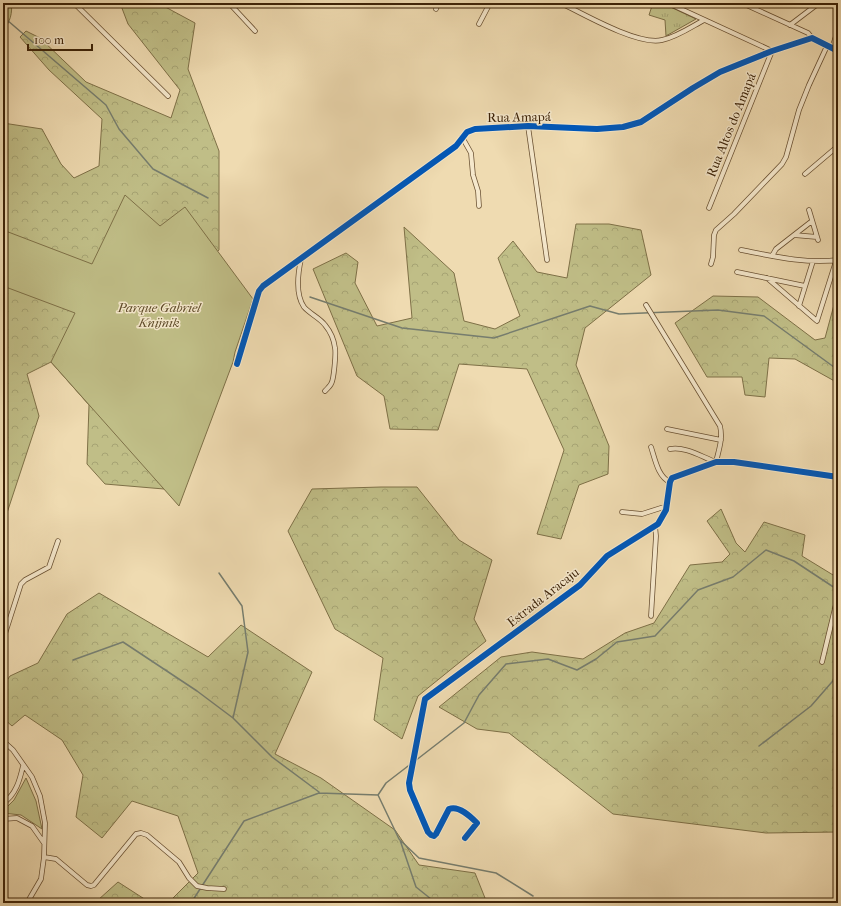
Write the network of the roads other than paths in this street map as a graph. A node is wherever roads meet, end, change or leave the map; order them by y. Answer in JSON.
{"nodes":[{"id":1,"x":74,"y":3,"type":"edge"},
{"id":2,"x":229,"y":3,"type":"edge"},
{"id":3,"x":438,"y":3,"type":"edge"},
{"id":4,"x":490,"y":3,"type":"edge"},
{"id":5,"x":561,"y":3,"type":"edge"},
{"id":6,"x":668,"y":3,"type":"edge"},
{"id":7,"x":742,"y":3,"type":"edge"},
{"id":8,"x":760,"y":3,"type":"edge"},
{"id":9,"x":819,"y":3,"type":"edge"},
{"id":10,"x":754,"y":8,"type":"junction"},
{"id":11,"x":436,"y":9,"type":"dead end"},
{"id":12,"x":704,"y":20,"type":"junction"},
{"id":13,"x":479,"y":24,"type":"dead end"},
{"id":14,"x":790,"y":25,"type":"junction"},
{"id":15,"x":838,"y":30,"type":"edge"},
{"id":16,"x":254,"y":31,"type":"dead end"},
{"id":17,"x":812,"y":38,"type":"junction"},
{"id":18,"x":836,"y":40,"type":"edge"},
{"id":19,"x":827,"y":46,"type":"junction"},
{"id":20,"x":832,"y":48,"type":"junction"},
{"id":21,"x":772,"y":51,"type":"junction"},
{"id":22,"x":838,"y":51,"type":"edge"},
{"id":23,"x":168,"y":96,"type":"dead end"},
{"id":24,"x":528,"y":126,"type":"junction"},
{"id":25,"x":462,"y":137,"type":"junction"},
{"id":26,"x":838,"y":146,"type":"edge"},
{"id":27,"x":805,"y":174,"type":"dead end"},
{"id":28,"x":479,"y":206,"type":"dead end"},
{"id":29,"x":709,"y":208,"type":"dead end"},
{"id":30,"x":809,"y":210,"type":"dead end"},
{"id":31,"x":812,"y":221,"type":"junction"},
{"id":32,"x":794,"y":235,"type":"junction"},
{"id":33,"x":741,"y":250,"type":"dead end"},
{"id":34,"x":772,"y":256,"type":"junction"},
{"id":35,"x":301,"y":258,"type":"junction"},
{"id":36,"x":547,"y":260,"type":"dead end"},
{"id":37,"x":837,"y":260,"type":"edge"},
{"id":38,"x":813,"y":261,"type":"junction"},
{"id":39,"x":711,"y":264,"type":"dead end"},
{"id":40,"x":737,"y":272,"type":"dead end"},
{"id":41,"x":767,"y":278,"type":"junction"},
{"id":42,"x":805,"y":286,"type":"junction"},
{"id":43,"x":646,"y":304,"type":"dead end"},
{"id":44,"x":799,"y":306,"type":"junction"},
{"id":45,"x":237,"y":364,"type":"dead end"},
{"id":46,"x":325,"y":391,"type":"dead end"},
{"id":47,"x":667,"y":429,"type":"dead end"},
{"id":48,"x":722,"y":440,"type":"junction"},
{"id":49,"x":651,"y":447,"type":"dead end"},
{"id":50,"x":670,"y":449,"type":"dead end"},
{"id":51,"x":716,"y":462,"type":"junction"},
{"id":52,"x":838,"y":477,"type":"edge"},
{"id":53,"x":670,"y":482,"type":"junction"},
{"id":54,"x":667,"y":506,"type":"junction"},
{"id":55,"x":622,"y":512,"type":"dead end"},
{"id":56,"x":655,"y":526,"type":"junction"},
{"id":57,"x":58,"y":541,"type":"dead end"},
{"id":58,"x":838,"y":596,"type":"edge"},
{"id":59,"x":650,"y":616,"type":"dead end"},
{"id":60,"x":3,"y":640,"type":"edge"},
{"id":61,"x":822,"y":662,"type":"dead end"},
{"id":62,"x":3,"y":741,"type":"edge"},
{"id":63,"x":24,"y":766,"type":"junction"},
{"id":64,"x":3,"y":803,"type":"edge"},
{"id":65,"x":3,"y":819,"type":"edge"},
{"id":66,"x":465,"y":838,"type":"dead end"},
{"id":67,"x":44,"y":843,"type":"junction"},
{"id":68,"x":44,"y":857,"type":"junction"},
{"id":69,"x":224,"y":890,"type":"dead end"},
{"id":70,"x":27,"y":903,"type":"edge"}],
"edges":[{"from":1,"to":23,"type":"street"},
{"from":2,"to":16,"type":"street"},
{"from":3,"to":11,"type":"street"},
{"from":4,"to":13,"type":"street"},
{"from":5,"to":12,"type":"street"},
{"from":6,"to":12,"type":"street"},
{"from":7,"to":10,"type":"street"},
{"from":8,"to":10,"type":"street"},
{"from":9,"to":14,"type":"street"},
{"from":10,"to":14,"type":"street"},
{"from":12,"to":21,"type":"street"},
{"from":14,"to":17,"type":"street"},
{"from":15,"to":18,"type":"street"},
{"from":17,"to":19,"type":"street"},
{"from":17,"to":21,"type":"street","name":"Rua Amapá"},
{"from":18,"to":20,"type":"street"},
{"from":19,"to":20,"type":"street"},
{"from":19,"to":39,"type":"street"},
{"from":20,"to":22,"type":"street"},
{"from":21,"to":24,"type":"street","name":"Rua Amapá"},
{"from":21,"to":29,"type":"street","name":"Rua Altos do Amapá"},
{"from":24,"to":25,"type":"street","name":"Rua Amapá"},
{"from":24,"to":36,"type":"street"},
{"from":25,"to":28,"type":"street"},
{"from":25,"to":35,"type":"street","name":"Rua Amapá"},
{"from":26,"to":27,"type":"street"},
{"from":30,"to":31,"type":"street"},
{"from":31,"to":32,"type":"street"},
{"from":31,"to":32,"type":"street"},
{"from":32,"to":34,"type":"street"},
{"from":33,"to":34,"type":"street"},
{"from":34,"to":38,"type":"street"},
{"from":35,"to":45,"type":"street","name":"Rua Amapá"},
{"from":35,"to":46,"type":"street"},
{"from":37,"to":38,"type":"street"},
{"from":37,"to":44,"type":"street"},
{"from":38,"to":42,"type":"street"},
{"from":40,"to":41,"type":"street"},
{"from":41,"to":42,"type":"street"},
{"from":41,"to":44,"type":"street"},
{"from":42,"to":44,"type":"street"},
{"from":43,"to":48,"type":"street"},
{"from":47,"to":48,"type":"street"},
{"from":48,"to":51,"type":"street"},
{"from":49,"to":53,"type":"street"},
{"from":50,"to":51,"type":"street"},
{"from":51,"to":52,"type":"street"},
{"from":51,"to":53,"type":"street"},
{"from":53,"to":54,"type":"street","name":"Estrada Aracaju"},
{"from":54,"to":55,"type":"street"},
{"from":54,"to":56,"type":"street","name":"Estrada Aracaju"},
{"from":56,"to":59,"type":"street"},
{"from":56,"to":66,"type":"street","name":"Estrada Aracaju"},
{"from":57,"to":60,"type":"street"},
{"from":58,"to":61,"type":"street"},
{"from":62,"to":63,"type":"street"},
{"from":63,"to":64,"type":"street"},
{"from":63,"to":67,"type":"street"},
{"from":65,"to":67,"type":"street"},
{"from":67,"to":68,"type":"street"},
{"from":68,"to":69,"type":"street"},
{"from":68,"to":70,"type":"street"}]}
